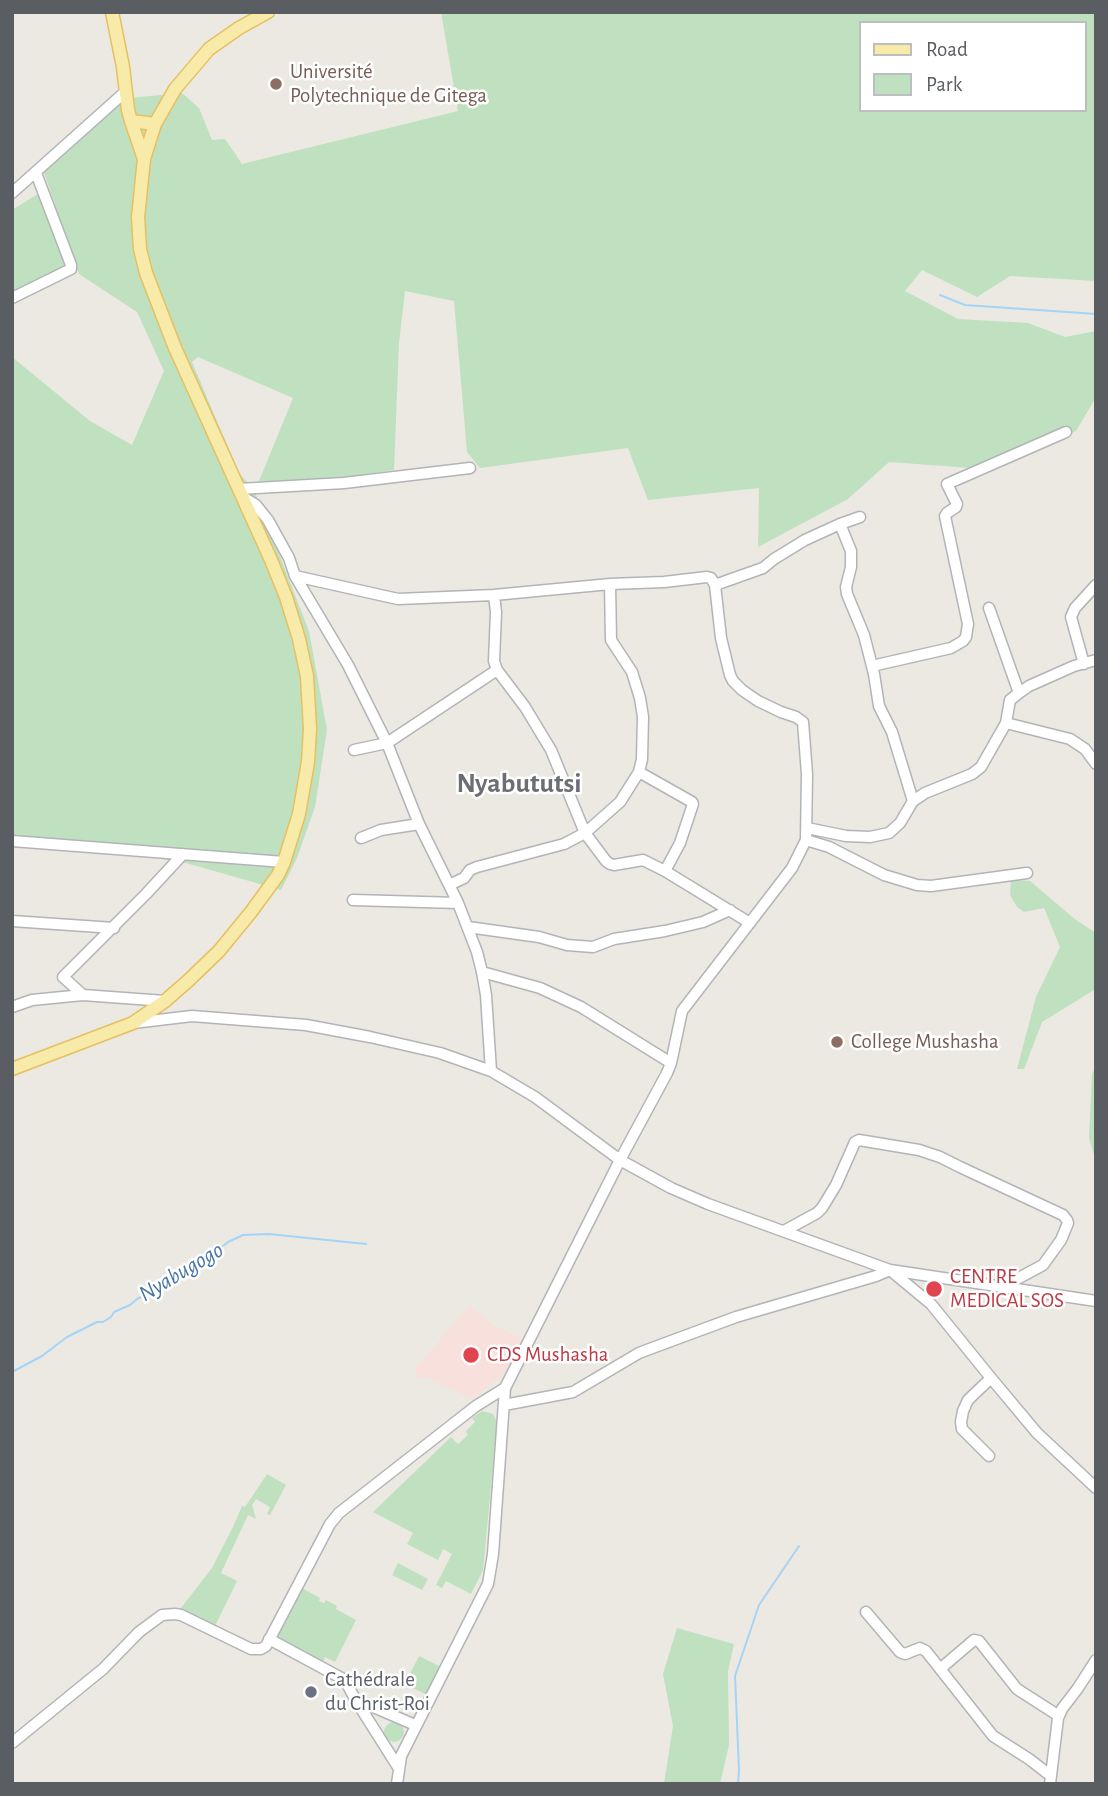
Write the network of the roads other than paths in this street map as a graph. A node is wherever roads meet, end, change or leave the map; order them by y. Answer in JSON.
{"nodes":[{"id":1,"x":112,"y":12,"type":"edge"},
{"id":2,"x":268,"y":12,"type":"edge"},
{"id":3,"x":125,"y":92,"type":"junction"},
{"id":4,"x":131,"y":121,"type":"junction"},
{"id":5,"x":155,"y":124,"type":"junction"},
{"id":6,"x":144,"y":159,"type":"junction"},
{"id":7,"x":36,"y":173,"type":"junction"},
{"id":8,"x":12,"y":193,"type":"edge"},
{"id":9,"x":12,"y":298,"type":"edge"},
{"id":10,"x":1066,"y":432,"type":"dead end"},
{"id":11,"x":470,"y":468,"type":"dead end"},
{"id":12,"x":241,"y":493,"type":"junction"},
{"id":13,"x":860,"y":517,"type":"dead end"},
{"id":14,"x":840,"y":524,"type":"junction"},
{"id":15,"x":295,"y":576,"type":"junction"},
{"id":16,"x":610,"y":584,"type":"junction"},
{"id":17,"x":716,"y":585,"type":"junction"},
{"id":18,"x":1096,"y":585,"type":"edge"},
{"id":19,"x":494,"y":595,"type":"junction"},
{"id":20,"x":989,"y":608,"type":"dead end"},
{"id":21,"x":1096,"y":660,"type":"edge"},
{"id":22,"x":1084,"y":664,"type":"junction"},
{"id":23,"x":872,"y":666,"type":"junction"},
{"id":24,"x":497,"y":670,"type":"junction"},
{"id":25,"x":1018,"y":693,"type":"junction"},
{"id":26,"x":1006,"y":723,"type":"junction"},
{"id":27,"x":387,"y":743,"type":"junction"},
{"id":28,"x":354,"y":750,"type":"dead end"},
{"id":29,"x":1096,"y":764,"type":"edge"},
{"id":30,"x":639,"y":772,"type":"junction"},
{"id":31,"x":913,"y":801,"type":"junction"},
{"id":32,"x":419,"y":824,"type":"junction"},
{"id":33,"x":586,"y":833,"type":"junction"},
{"id":34,"x":806,"y":834,"type":"junction"},
{"id":35,"x":361,"y":838,"type":"dead end"},
{"id":36,"x":12,"y":841,"type":"edge"},
{"id":37,"x":183,"y":854,"type":"junction"},
{"id":38,"x":284,"y":862,"type":"junction"},
{"id":39,"x":665,"y":871,"type":"junction"},
{"id":40,"x":1027,"y":873,"type":"dead end"},
{"id":41,"x":449,"y":885,"type":"junction"},
{"id":42,"x":353,"y":900,"type":"dead end"},
{"id":43,"x":458,"y":903,"type":"junction"},
{"id":44,"x":730,"y":910,"type":"junction"},
{"id":45,"x":12,"y":921,"type":"edge"},
{"id":46,"x":31,"y":923,"type":"junction"},
{"id":47,"x":750,"y":923,"type":"junction"},
{"id":48,"x":468,"y":927,"type":"junction"},
{"id":49,"x":12,"y":928,"type":"edge"},
{"id":50,"x":114,"y":928,"type":"junction"},
{"id":51,"x":482,"y":972,"type":"junction"},
{"id":52,"x":83,"y":995,"type":"junction"},
{"id":53,"x":165,"y":1001,"type":"junction"},
{"id":54,"x":12,"y":1007,"type":"edge"},
{"id":55,"x":133,"y":1023,"type":"junction"},
{"id":56,"x":670,"y":1063,"type":"junction"},
{"id":57,"x":12,"y":1069,"type":"edge"},
{"id":58,"x":491,"y":1071,"type":"junction"},
{"id":59,"x":620,"y":1160,"type":"junction"},
{"id":60,"x":784,"y":1231,"type":"junction"},
{"id":61,"x":890,"y":1270,"type":"junction"},
{"id":62,"x":1002,"y":1287,"type":"junction"},
{"id":63,"x":1096,"y":1301,"type":"edge"},
{"id":64,"x":990,"y":1378,"type":"junction"},
{"id":65,"x":505,"y":1388,"type":"junction"},
{"id":66,"x":505,"y":1405,"type":"junction"},
{"id":67,"x":989,"y":1455,"type":"dead end"},
{"id":68,"x":1096,"y":1488,"type":"edge"},
{"id":69,"x":866,"y":1612,"type":"dead end"},
{"id":70,"x":270,"y":1639,"type":"junction"},
{"id":71,"x":1096,"y":1660,"type":"edge"},
{"id":72,"x":940,"y":1669,"type":"junction"},
{"id":73,"x":355,"y":1699,"type":"junction"},
{"id":74,"x":1059,"y":1716,"type":"junction"},
{"id":75,"x":415,"y":1725,"type":"junction"},
{"id":76,"x":12,"y":1743,"type":"edge"},
{"id":77,"x":398,"y":1767,"type":"junction"},
{"id":78,"x":1051,"y":1780,"type":"edge"},
{"id":79,"x":397,"y":1784,"type":"edge"}],
"edges":[{"from":1,"to":3,"type":"main road"},
{"from":2,"to":5,"type":"main road"},
{"from":3,"to":4,"type":"main road"},
{"from":3,"to":7,"type":"street"},
{"from":4,"to":5,"type":"main road"},
{"from":4,"to":6,"type":"main road"},
{"from":5,"to":6,"type":"main road"},
{"from":6,"to":12,"type":"main road"},
{"from":7,"to":8,"type":"street"},
{"from":7,"to":9,"type":"street"},
{"from":10,"to":23,"type":"street"},
{"from":11,"to":12,"type":"street"},
{"from":12,"to":15,"type":"street"},
{"from":12,"to":38,"type":"main road"},
{"from":13,"to":14,"type":"street"},
{"from":14,"to":17,"type":"street"},
{"from":14,"to":23,"type":"street"},
{"from":15,"to":19,"type":"street"},
{"from":15,"to":27,"type":"street"},
{"from":16,"to":17,"type":"street"},
{"from":16,"to":19,"type":"street"},
{"from":16,"to":30,"type":"street"},
{"from":17,"to":34,"type":"street"},
{"from":18,"to":22,"type":"street"},
{"from":19,"to":24,"type":"street"},
{"from":20,"to":25,"type":"street"},
{"from":21,"to":22,"type":"street"},
{"from":22,"to":25,"type":"street"},
{"from":23,"to":31,"type":"street"},
{"from":24,"to":27,"type":"street"},
{"from":24,"to":33,"type":"street"},
{"from":25,"to":26,"type":"street"},
{"from":26,"to":29,"type":"street"},
{"from":26,"to":31,"type":"street"},
{"from":27,"to":28,"type":"street"},
{"from":27,"to":32,"type":"street"},
{"from":30,"to":33,"type":"street"},
{"from":30,"to":39,"type":"street"},
{"from":31,"to":34,"type":"street"},
{"from":32,"to":35,"type":"street"},
{"from":32,"to":41,"type":"street"},
{"from":33,"to":39,"type":"street"},
{"from":33,"to":41,"type":"street"},
{"from":34,"to":40,"type":"street"},
{"from":34,"to":47,"type":"street"},
{"from":36,"to":37,"type":"street"},
{"from":37,"to":38,"type":"street"},
{"from":37,"to":50,"type":"street"},
{"from":38,"to":53,"type":"main road"},
{"from":39,"to":44,"type":"street"},
{"from":41,"to":43,"type":"street"},
{"from":42,"to":43,"type":"street"},
{"from":43,"to":48,"type":"street"},
{"from":44,"to":47,"type":"street"},
{"from":44,"to":48,"type":"street"},
{"from":45,"to":46,"type":"street"},
{"from":46,"to":49,"type":"street"},
{"from":46,"to":50,"type":"street"},
{"from":47,"to":56,"type":"street"},
{"from":48,"to":51,"type":"street"},
{"from":50,"to":52,"type":"street"},
{"from":51,"to":56,"type":"street"},
{"from":51,"to":58,"type":"street"},
{"from":52,"to":53,"type":"street"},
{"from":52,"to":54,"type":"street"},
{"from":53,"to":55,"type":"main road"},
{"from":55,"to":57,"type":"main road"},
{"from":55,"to":58,"type":"street"},
{"from":56,"to":59,"type":"street"},
{"from":58,"to":59,"type":"street"},
{"from":59,"to":60,"type":"street"},
{"from":59,"to":65,"type":"street"},
{"from":60,"to":61,"type":"street"},
{"from":60,"to":62,"type":"street"},
{"from":61,"to":62,"type":"street"},
{"from":61,"to":64,"type":"street"},
{"from":61,"to":66,"type":"street"},
{"from":62,"to":63,"type":"street"},
{"from":64,"to":67,"type":"street"},
{"from":64,"to":68,"type":"street"},
{"from":65,"to":66,"type":"street"},
{"from":65,"to":70,"type":"street"},
{"from":66,"to":75,"type":"street"},
{"from":69,"to":72,"type":"street"},
{"from":70,"to":73,"type":"street"},
{"from":70,"to":76,"type":"street"},
{"from":71,"to":74,"type":"street"},
{"from":72,"to":74,"type":"street"},
{"from":72,"to":78,"type":"street"},
{"from":73,"to":75,"type":"street"},
{"from":73,"to":77,"type":"street"},
{"from":74,"to":78,"type":"street"},
{"from":75,"to":77,"type":"street"},
{"from":77,"to":79,"type":"street"}]}
